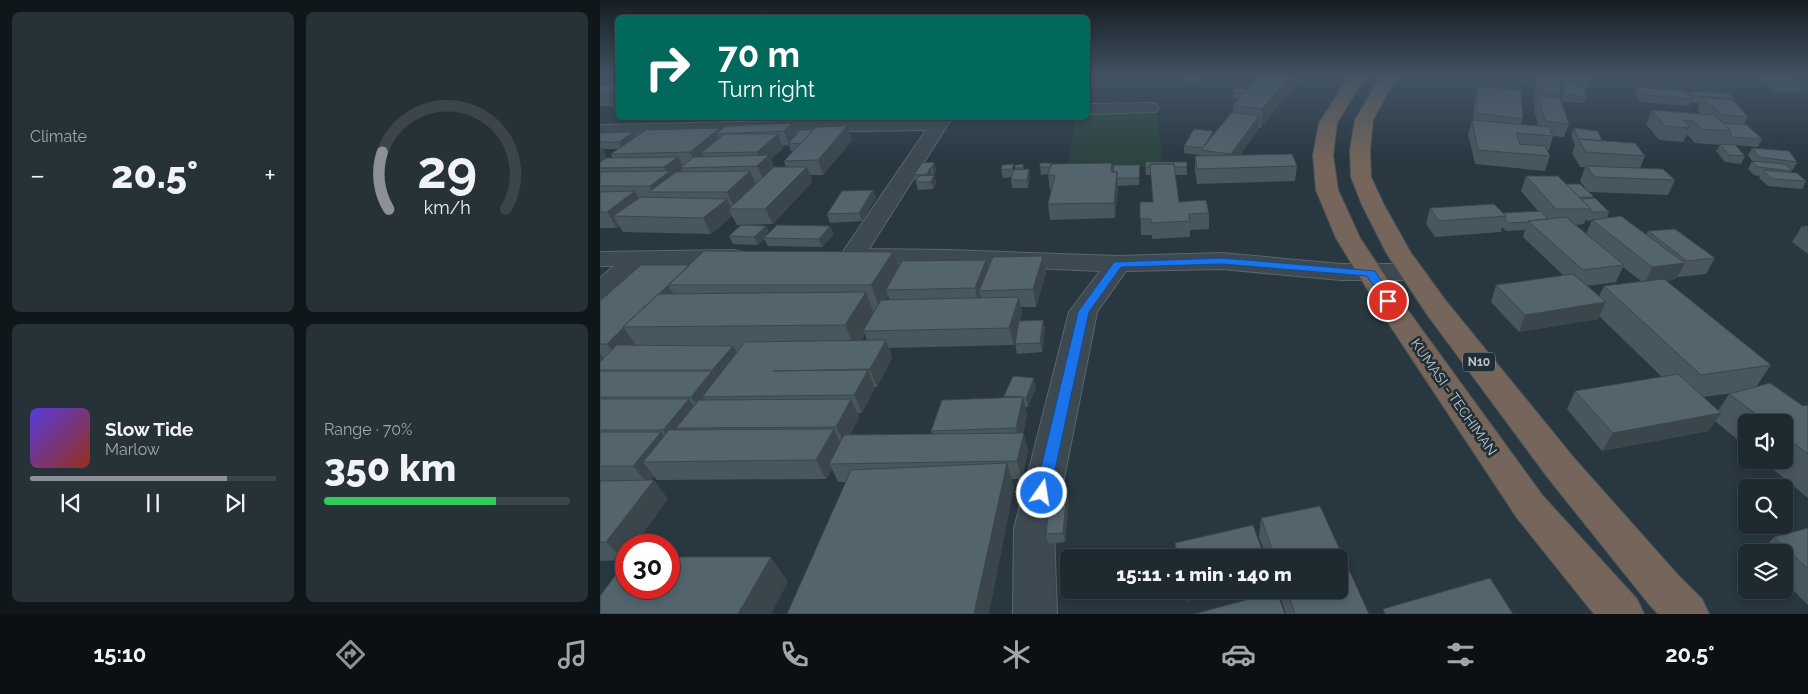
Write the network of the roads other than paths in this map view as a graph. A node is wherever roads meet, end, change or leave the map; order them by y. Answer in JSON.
{"nodes":[{"id":1,"x":1339,"y":106,"type":"edge"},
{"id":2,"x":1372,"y":106,"type":"edge"},
{"id":3,"x":1150,"y":108,"type":"dead end"},
{"id":4,"x":1090,"y":109,"type":"edge"},
{"id":5,"x":683,"y":120,"type":"edge"},
{"id":6,"x":941,"y":121,"type":"edge"},
{"id":7,"x":669,"y":128,"type":"junction"},
{"id":8,"x":600,"y":130,"type":"edge"},
{"id":9,"x":755,"y":257,"type":"edge"},
{"id":10,"x":600,"y":259,"type":"edge"},
{"id":11,"x":638,"y":259,"type":"junction"},
{"id":12,"x":1118,"y":264,"type":"junction"},
{"id":13,"x":1412,"y":272,"type":"junction"},
{"id":14,"x":1371,"y":274,"type":"junction"},
{"id":15,"x":600,"y":291,"type":"edge"},
{"id":16,"x":1035,"y":614,"type":"edge"},
{"id":17,"x":1622,"y":614,"type":"edge"},
{"id":18,"x":1687,"y":614,"type":"edge"}],
"edges":[{"from":1,"to":14,"type":"highway","name":"KUMASI - TECHIMAN"},
{"from":2,"to":13,"type":"highway","number":"N10"},
{"from":3,"to":4,"type":"street"},
{"from":5,"to":7,"type":"street"},
{"from":6,"to":7,"type":"street"},
{"from":6,"to":12,"type":"street"},
{"from":7,"to":8,"type":"street"},
{"from":9,"to":11,"type":"street"},
{"from":10,"to":11,"type":"street"},
{"from":11,"to":15,"type":"street"},
{"from":12,"to":14,"type":"street"},
{"from":12,"to":16,"type":"street"},
{"from":13,"to":14,"type":"street"},
{"from":13,"to":18,"type":"highway","number":"N10"},
{"from":14,"to":17,"type":"highway","name":"KUMASI - TECHIMAN"}]}
